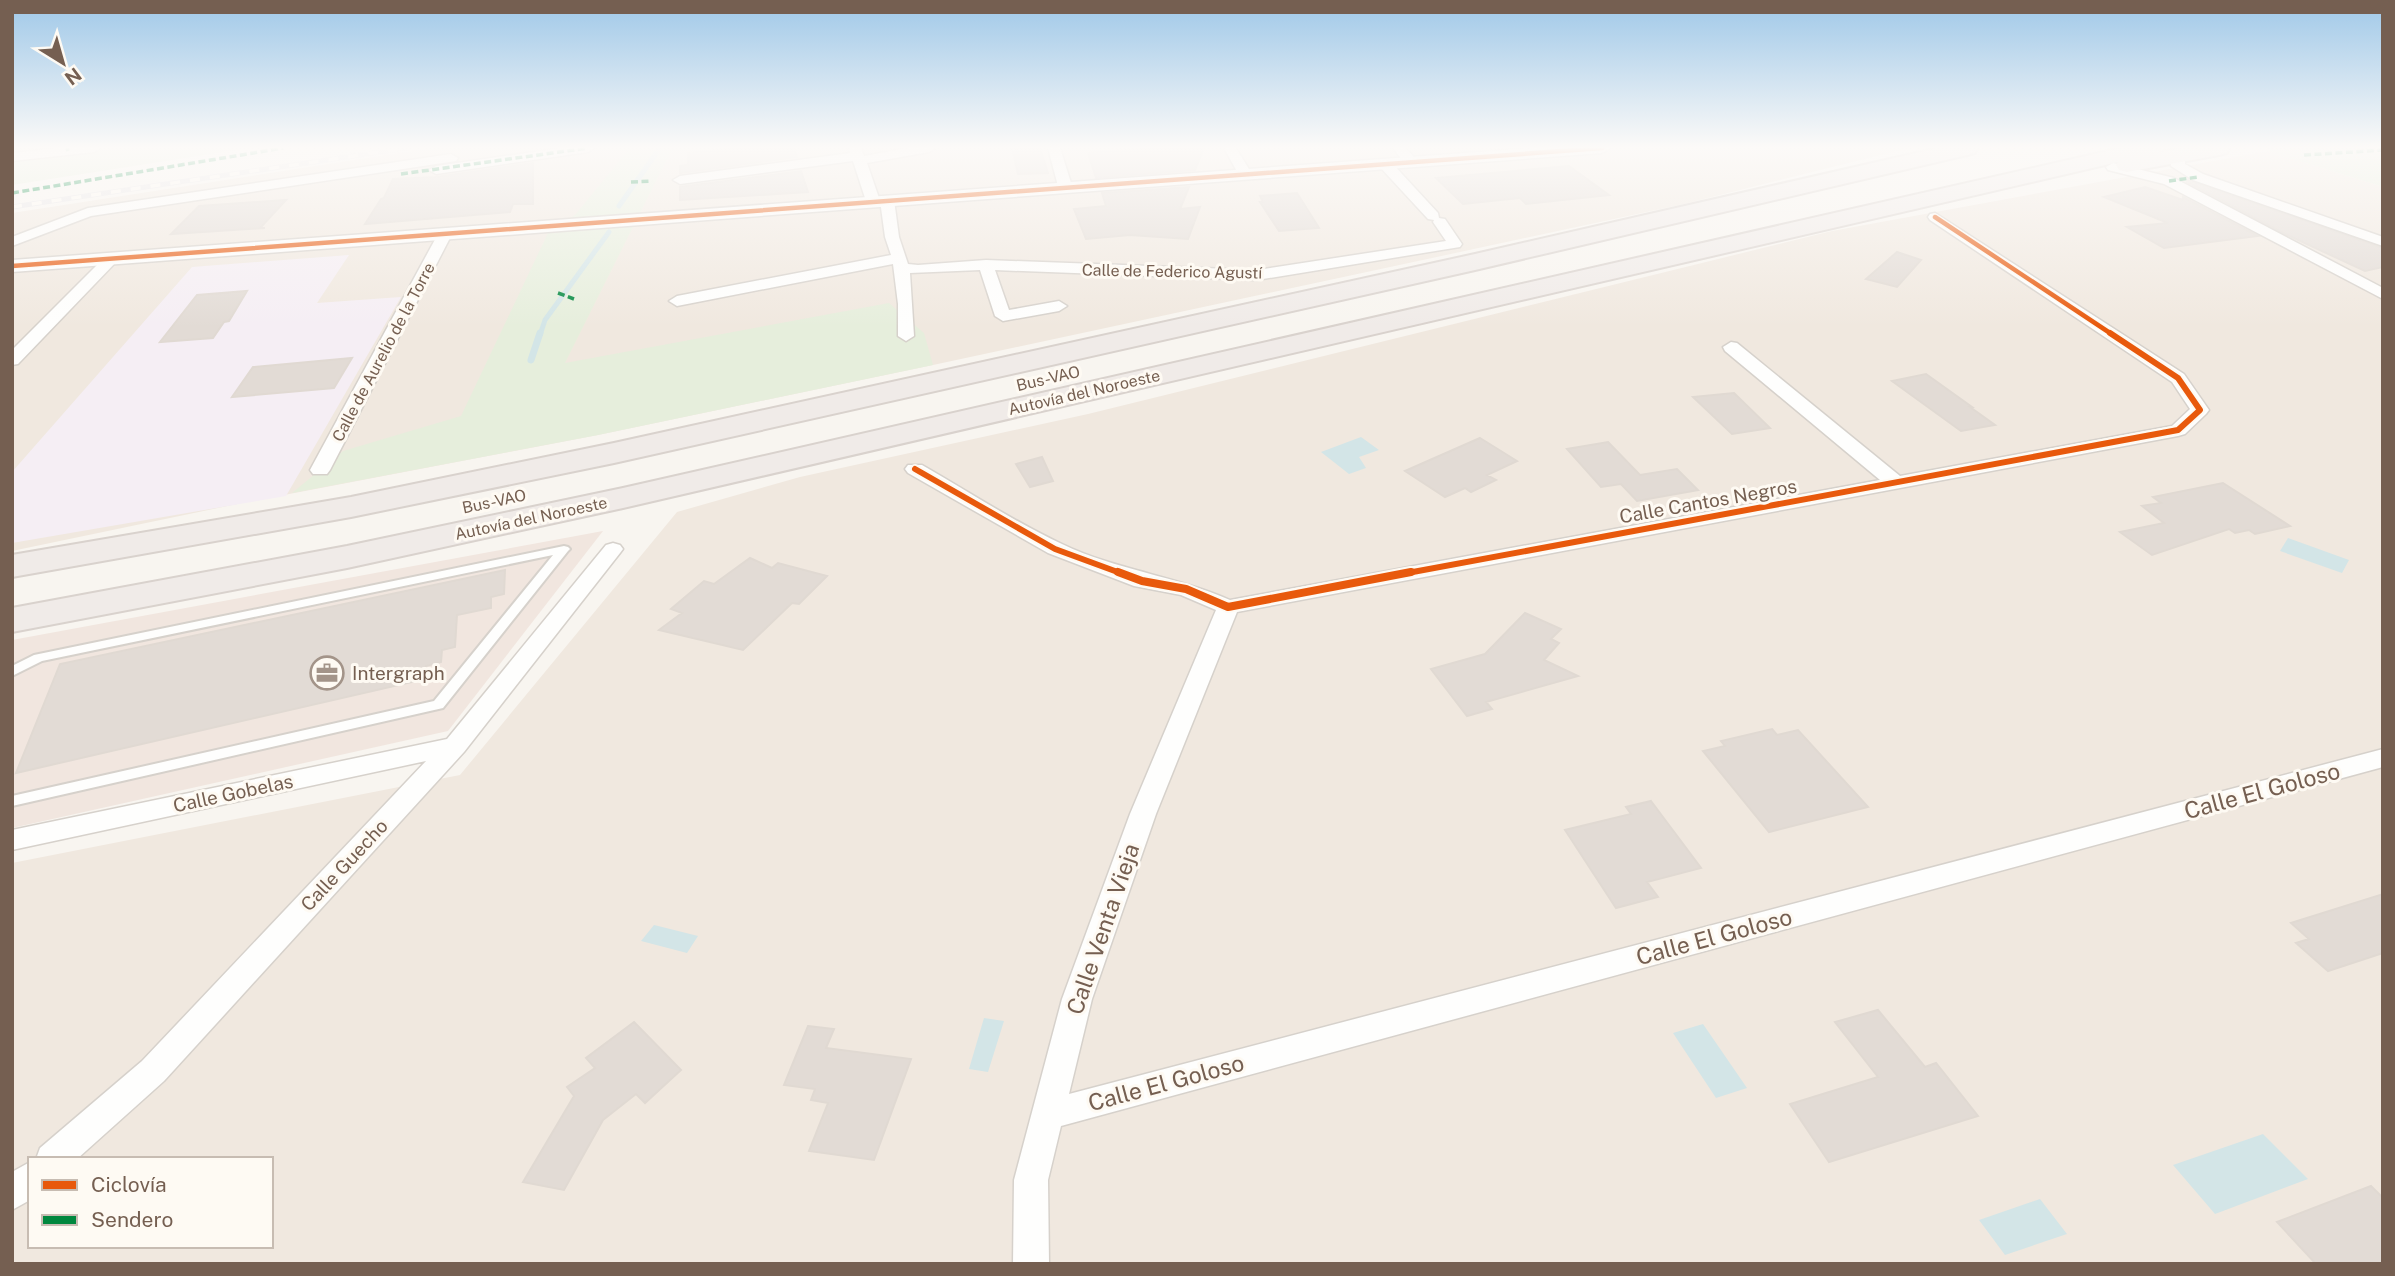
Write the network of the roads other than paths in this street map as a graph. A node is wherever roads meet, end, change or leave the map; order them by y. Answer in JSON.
{"nodes":[{"id":1,"x":1933,"y":207,"type":"edge"},
{"id":2,"x":115,"y":208,"type":"edge"},
{"id":3,"x":791,"y":208,"type":"edge"},
{"id":4,"x":882,"y":208,"type":"edge"},
{"id":5,"x":1426,"y":208,"type":"edge"},
{"id":6,"x":1725,"y":208,"type":"edge"},
{"id":7,"x":1759,"y":208,"type":"edge"},
{"id":8,"x":1811,"y":208,"type":"edge"},
{"id":9,"x":1931,"y":208,"type":"edge"},
{"id":10,"x":2219,"y":208,"type":"edge"},
{"id":11,"x":2285,"y":208,"type":"edge"},
{"id":12,"x":446,"y":233,"type":"junction"},
{"id":13,"x":12,"y":242,"type":"edge"},
{"id":14,"x":2383,"y":242,"type":"edge"},
{"id":15,"x":112,"y":258,"type":"junction"},
{"id":16,"x":900,"y":262,"type":"junction"},
{"id":17,"x":986,"y":265,"type":"junction"},
{"id":18,"x":12,"y":266,"type":"edge"},
{"id":19,"x":1497,"y":277,"type":"junction"},
{"id":20,"x":2383,"y":294,"type":"edge"},
{"id":21,"x":677,"y":301,"type":"dead end"},
{"id":22,"x":1059,"y":306,"type":"dead end"},
{"id":23,"x":40,"y":332,"type":"junction"},
{"id":24,"x":12,"y":334,"type":"edge"},
{"id":25,"x":906,"y":336,"type":"dead end"},
{"id":26,"x":1731,"y":347,"type":"dead end"},
{"id":27,"x":12,"y":360,"type":"edge"},
{"id":28,"x":915,"y":469,"type":"dead end"},
{"id":29,"x":320,"y":470,"type":"dead end"},
{"id":30,"x":1897,"y":484,"type":"junction"},
{"id":31,"x":613,"y":549,"type":"dead end"},
{"id":32,"x":12,"y":566,"type":"edge"},
{"id":33,"x":12,"y":593,"type":"edge"},
{"id":34,"x":1228,"y":607,"type":"junction"},
{"id":35,"x":12,"y":620,"type":"edge"},
{"id":36,"x":12,"y":672,"type":"edge"},
{"id":37,"x":455,"y":746,"type":"junction"},
{"id":38,"x":2383,"y":758,"type":"edge"},
{"id":39,"x":12,"y":801,"type":"edge"},
{"id":40,"x":12,"y":840,"type":"edge"},
{"id":41,"x":1046,"y":1115,"type":"junction"},
{"id":42,"x":54,"y":1157,"type":"edge"},
{"id":43,"x":28,"y":1180,"type":"edge"},
{"id":44,"x":12,"y":1194,"type":"edge"},
{"id":45,"x":1031,"y":1264,"type":"edge"}],
"edges":[{"from":1,"to":30,"type":"street","name":"Calle Cantos Negros"},
{"from":2,"to":13,"type":"street"},
{"from":3,"to":12,"type":"street"},
{"from":4,"to":16,"type":"street"},
{"from":5,"to":17,"type":"street","name":"Calle de Federico Agustí"},
{"from":6,"to":32,"type":"highway"},
{"from":7,"to":19,"type":"highway"},
{"from":8,"to":19,"type":"highway","name":"Bus-VAO"},
{"from":9,"to":35,"type":"highway","name":"Autovía del Noroeste"},
{"from":10,"to":20,"type":"street"},
{"from":11,"to":14,"type":"street"},
{"from":12,"to":15,"type":"street"},
{"from":12,"to":29,"type":"street","name":"Calle de Aurelio de la Torre"},
{"from":15,"to":18,"type":"street"},
{"from":15,"to":23,"type":"street"},
{"from":16,"to":17,"type":"street","name":"Calle de Federico Agustí"},
{"from":16,"to":21,"type":"street","name":"Calle de Federico Agustí"},
{"from":16,"to":25,"type":"street"},
{"from":17,"to":22,"type":"street"},
{"from":19,"to":33,"type":"highway","name":"Bus-VAO"},
{"from":23,"to":24,"type":"street"},
{"from":23,"to":27,"type":"street"},
{"from":26,"to":30,"type":"street"},
{"from":28,"to":34,"type":"street"},
{"from":30,"to":34,"type":"street","name":"Calle Cantos Negros"},
{"from":31,"to":37,"type":"street","name":"Calle Guecho"},
{"from":34,"to":41,"type":"street","name":"Calle Venta Vieja"},
{"from":36,"to":39,"type":"lane"},
{"from":37,"to":40,"type":"street","name":"Calle Gobelas"},
{"from":37,"to":42,"type":"street","name":"Calle Guecho"},
{"from":38,"to":41,"type":"street","name":"Calle El Goloso"},
{"from":41,"to":45,"type":"street","name":"Calle Venta Vieja"},
{"from":43,"to":44,"type":"street"}]}
